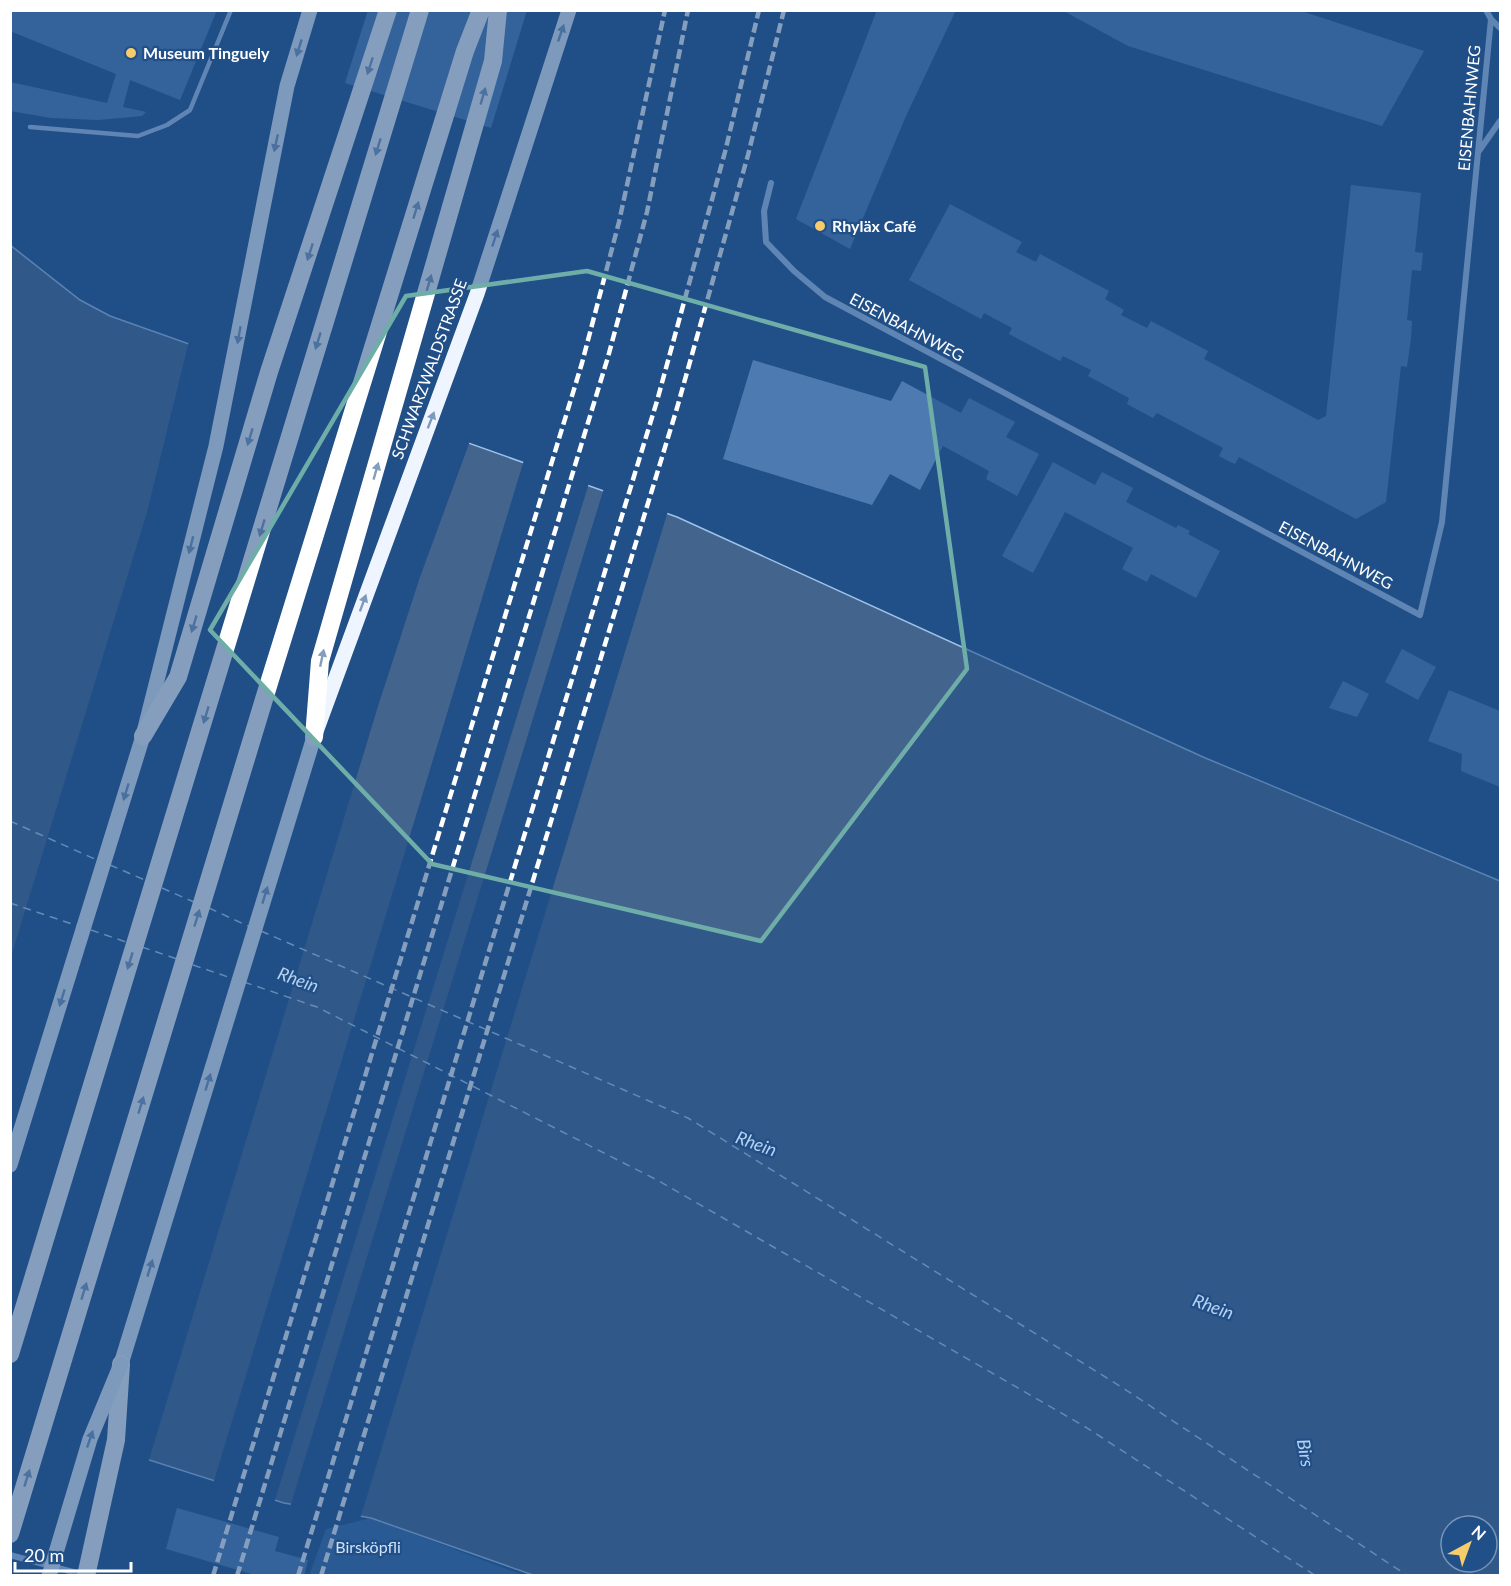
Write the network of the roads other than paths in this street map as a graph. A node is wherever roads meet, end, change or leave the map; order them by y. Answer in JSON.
{"nodes":[{"id":1,"x":231,"y":10,"type":"edge"},
{"id":2,"x":310,"y":10,"type":"edge"},
{"id":3,"x":388,"y":10,"type":"edge"},
{"id":4,"x":420,"y":10,"type":"edge"},
{"id":5,"x":481,"y":10,"type":"edge"},
{"id":6,"x":498,"y":10,"type":"edge"},
{"id":7,"x":569,"y":10,"type":"edge"},
{"id":8,"x":1486,"y":10,"type":"edge"},
{"id":9,"x":1491,"y":19,"type":"junction"},
{"id":10,"x":1500,"y":28,"type":"edge"},
{"id":11,"x":1500,"y":121,"type":"edge"},
{"id":12,"x":30,"y":127,"type":"dead end"},
{"id":13,"x":1479,"y":151,"type":"junction"},
{"id":14,"x":771,"y":183,"type":"dead end"},
{"id":15,"x":143,"y":736,"type":"junction"},
{"id":16,"x":314,"y":737,"type":"junction"},
{"id":17,"x":10,"y":1165,"type":"edge"},
{"id":18,"x":10,"y":1354,"type":"edge"},
{"id":19,"x":121,"y":1364,"type":"junction"},
{"id":20,"x":10,"y":1534,"type":"edge"},
{"id":21,"x":10,"y":1555,"type":"edge"},
{"id":22,"x":49,"y":1575,"type":"edge"},
{"id":23,"x":85,"y":1575,"type":"edge"}],
"edges":[{"from":1,"to":12,"type":"lane"},
{"from":2,"to":15,"type":"main road","one_way":true},
{"from":3,"to":15,"type":"highway","one_way":true},
{"from":4,"to":18,"type":"highway","one_way":true},
{"from":20,"to":5,"type":"highway","one_way":true},
{"from":16,"to":6,"type":"highway","one_way":true},
{"from":16,"to":7,"type":"main road","name":"SCHWARZWALDSTRASSE","one_way":true},
{"from":8,"to":9,"type":"street"},
{"from":9,"to":10,"type":"street"},
{"from":9,"to":13,"type":"street","name":"EISENBAHNWEG"},
{"from":11,"to":13,"type":"street"},
{"from":13,"to":14,"type":"street","name":"EISENBAHNWEG"},
{"from":15,"to":17,"type":"main road","one_way":true},
{"from":19,"to":16,"type":"main road","name":"SCHWARZWALDSTRASSE","one_way":true},
{"from":22,"to":19,"type":"main road","name":"SCHWARZWALDSTRASSE","one_way":true,"bridge":true},
{"from":19,"to":23,"type":"highway"},
{"from":21,"to":23,"type":"street"}]}
